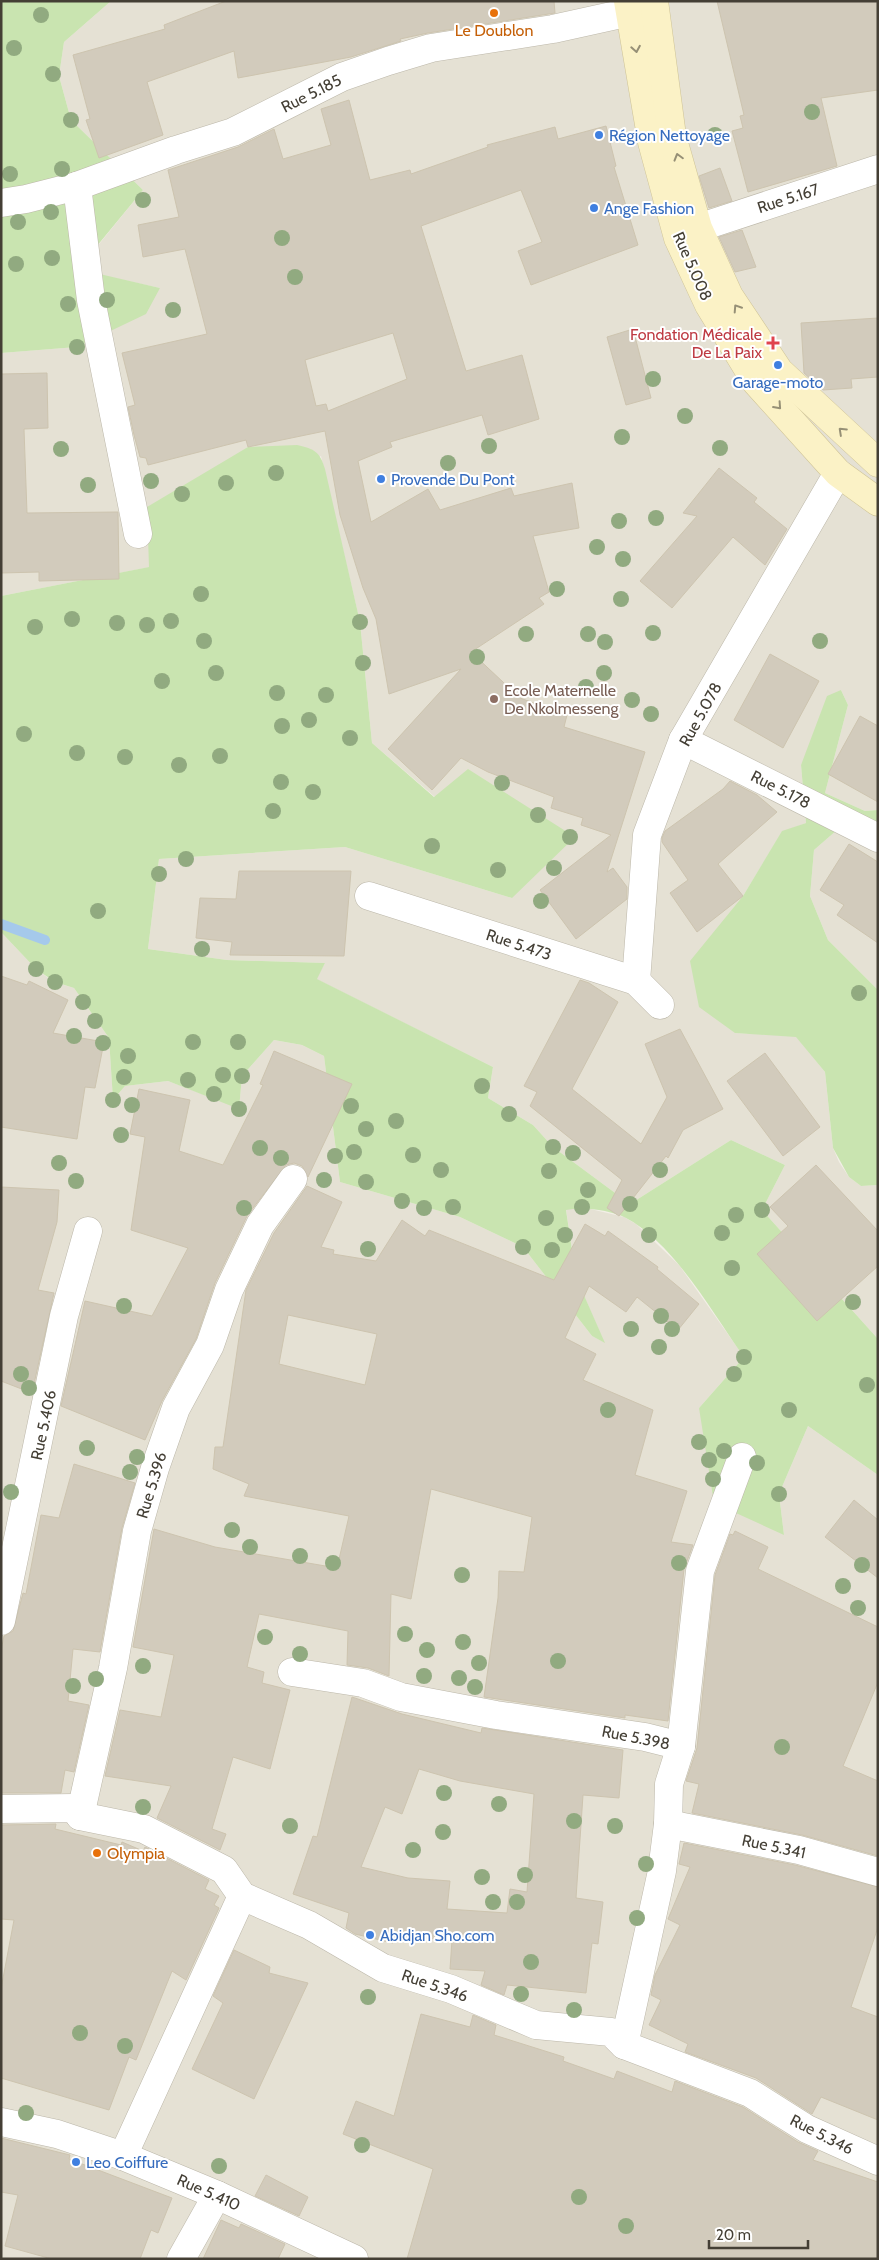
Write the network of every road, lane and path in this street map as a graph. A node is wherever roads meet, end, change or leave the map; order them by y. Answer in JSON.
{"nodes":[{"id":1,"x":637,"y":5,"type":"edge"},
{"id":2,"x":878,"y":169,"type":"edge"},
{"id":3,"x":77,"y":186,"type":"junction"},
{"id":4,"x":1,"y":202,"type":"edge"},
{"id":5,"x":698,"y":228,"type":"junction"},
{"id":6,"x":878,"y":464,"type":"edge"},
{"id":7,"x":838,"y":473,"type":"junction"},
{"id":8,"x":878,"y":502,"type":"edge"},
{"id":9,"x":138,"y":534,"type":"dead end"},
{"id":10,"x":683,"y":740,"type":"junction"},
{"id":11,"x":878,"y":838,"type":"edge"},
{"id":12,"x":369,"y":896,"type":"dead end"},
{"id":13,"x":636,"y":981,"type":"junction"},
{"id":14,"x":660,"y":1005,"type":"dead end"},
{"id":15,"x":293,"y":1179,"type":"dead end"},
{"id":16,"x":88,"y":1230,"type":"dead end"},
{"id":17,"x":742,"y":1457,"type":"dead end"},
{"id":18,"x":1,"y":1621,"type":"edge"},
{"id":19,"x":292,"y":1672,"type":"dead end"},
{"id":20,"x":681,"y":1746,"type":"junction"},
{"id":21,"x":1,"y":1810,"type":"edge"},
{"id":22,"x":80,"y":1816,"type":"junction"},
{"id":23,"x":668,"y":1824,"type":"junction"},
{"id":24,"x":878,"y":1872,"type":"edge"},
{"id":25,"x":242,"y":1896,"type":"junction"},
{"id":26,"x":624,"y":2045,"type":"junction"},
{"id":27,"x":1,"y":2122,"type":"edge"},
{"id":28,"x":123,"y":2156,"type":"junction"},
{"id":29,"x":878,"y":2161,"type":"edge"},
{"id":30,"x":217,"y":2196,"type":"junction"},
{"id":31,"x":181,"y":2259,"type":"edge"},
{"id":32,"x":354,"y":2259,"type":"edge"}],
"edges":[{"from":1,"to":3,"type":"street","name":"Rue 5.185"},
{"from":5,"to":1,"type":"main road","name":"Rue 5.008","one_way":true},
{"from":1,"to":7,"type":"main road","name":"Rue 5.008","one_way":true},
{"from":2,"to":5,"type":"street","name":"Rue 5.167"},
{"from":3,"to":4,"type":"street","name":"Rue 5.185"},
{"from":3,"to":9,"type":"street"},
{"from":6,"to":5,"type":"main road","name":"Rue 5.008","one_way":true},
{"from":7,"to":8,"type":"main road","name":"Rue 5.008"},
{"from":7,"to":10,"type":"street","name":"Rue 5.078"},
{"from":10,"to":11,"type":"street","name":"Rue 5.178"},
{"from":10,"to":13,"type":"street","name":"Rue 5.078"},
{"from":12,"to":13,"type":"street","name":"Rue 5.473"},
{"from":13,"to":14,"type":"street","name":"Rue 5.473"},
{"from":15,"to":22,"type":"street","name":"Rue 5.396"},
{"from":16,"to":18,"type":"street","name":"Rue 5.406"},
{"from":17,"to":20,"type":"street"},
{"from":19,"to":20,"type":"street","name":"Rue 5.398"},
{"from":20,"to":23,"type":"street","name":"Rue 5.398"},
{"from":21,"to":22,"type":"street"},
{"from":22,"to":25,"type":"street"},
{"from":23,"to":24,"type":"street","name":"Rue 5.341"},
{"from":23,"to":26,"type":"street","name":"Rue 5.398"},
{"from":25,"to":26,"type":"street","name":"Rue 5.346"},
{"from":25,"to":28,"type":"street"},
{"from":26,"to":29,"type":"street","name":"Rue 5.346"},
{"from":27,"to":28,"type":"street","name":"Rue 5.410"},
{"from":28,"to":30,"type":"street","name":"Rue 5.410"},
{"from":30,"to":31,"type":"street"},
{"from":30,"to":32,"type":"street","name":"Rue 5.410"}]}
